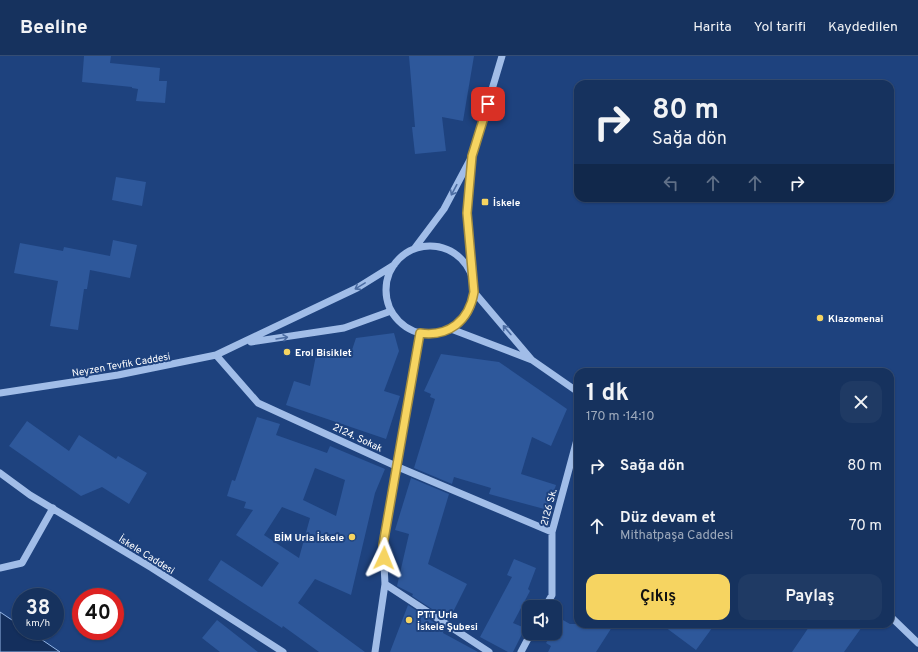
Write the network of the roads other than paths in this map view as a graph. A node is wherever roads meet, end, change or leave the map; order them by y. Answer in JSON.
{"nodes":[{"id":1,"x":502,"y":56,"type":"edge"},
{"id":2,"x":472,"y":156,"type":"junction"},
{"id":3,"x":414,"y":249,"type":"junction"},
{"id":4,"x":394,"y":265,"type":"junction"},
{"id":5,"x":472,"y":277,"type":"junction"},
{"id":6,"x":474,"y":292,"type":"junction"},
{"id":7,"x":391,"y":311,"type":"junction"},
{"id":8,"x":451,"y":329,"type":"junction"},
{"id":9,"x":420,"y":333,"type":"junction"},
{"id":10,"x":243,"y":343,"type":"junction"},
{"id":11,"x":216,"y":355,"type":"junction"},
{"id":12,"x":532,"y":360,"type":"junction"},
{"id":13,"x":574,"y":389,"type":"edge"},
{"id":14,"x":0,"y":393,"type":"edge"},
{"id":15,"x":574,"y":451,"type":"edge"},
{"id":16,"x":398,"y":467,"type":"junction"},
{"id":17,"x":0,"y":473,"type":"edge"},
{"id":18,"x":53,"y":508,"type":"junction"},
{"id":19,"x":552,"y":532,"type":"junction"},
{"id":20,"x":0,"y":568,"type":"edge"},
{"id":21,"x":385,"y":584,"type":"junction"},
{"id":22,"x":549,"y":600,"type":"edge"},
{"id":23,"x":894,"y":620,"type":"edge"},
{"id":24,"x":527,"y":640,"type":"edge"},
{"id":25,"x":918,"y":643,"type":"edge"},
{"id":26,"x":283,"y":652,"type":"edge"},
{"id":27,"x":375,"y":652,"type":"edge"},
{"id":28,"x":489,"y":652,"type":"edge"},
{"id":29,"x":521,"y":652,"type":"edge"}],
"edges":[{"from":1,"to":2,"type":"street"},
{"from":2,"to":3,"type":"street","one_way":true},
{"from":2,"to":5,"type":"street"},
{"from":3,"to":4,"type":"street"},
{"from":3,"to":5,"type":"street"},
{"from":4,"to":7,"type":"street"},
{"from":4,"to":10,"type":"street","name":"Neyzen Tevfik Caddesi","one_way":true},
{"from":5,"to":6,"type":"street"},
{"from":6,"to":8,"type":"street"},
{"from":12,"to":6,"type":"street","one_way":true},
{"from":7,"to":9,"type":"street"},
{"from":10,"to":7,"type":"street","name":"Neyzen Tevfik Caddesi","one_way":true},
{"from":8,"to":9,"type":"street"},
{"from":8,"to":12,"type":"street"},
{"from":9,"to":16,"type":"street"},
{"from":10,"to":11,"type":"street","name":"Neyzen Tevfik Caddesi"},
{"from":11,"to":14,"type":"street","name":"Neyzen Tevfik Caddesi"},
{"from":11,"to":16,"type":"street","name":"2124. Sokak"},
{"from":12,"to":13,"type":"street"},
{"from":15,"to":19,"type":"street","name":"2126 Sk."},
{"from":16,"to":19,"type":"street","name":"2124. Sokak"},
{"from":16,"to":21,"type":"street"},
{"from":17,"to":18,"type":"street","name":"İskele Caddesi"},
{"from":18,"to":20,"type":"street"},
{"from":18,"to":26,"type":"street","name":"İskele Caddesi"},
{"from":19,"to":22,"type":"street","name":"2126 Sk."},
{"from":21,"to":27,"type":"street"},
{"from":21,"to":28,"type":"street"},
{"from":23,"to":25,"type":"street"},
{"from":24,"to":29,"type":"street"}]}
